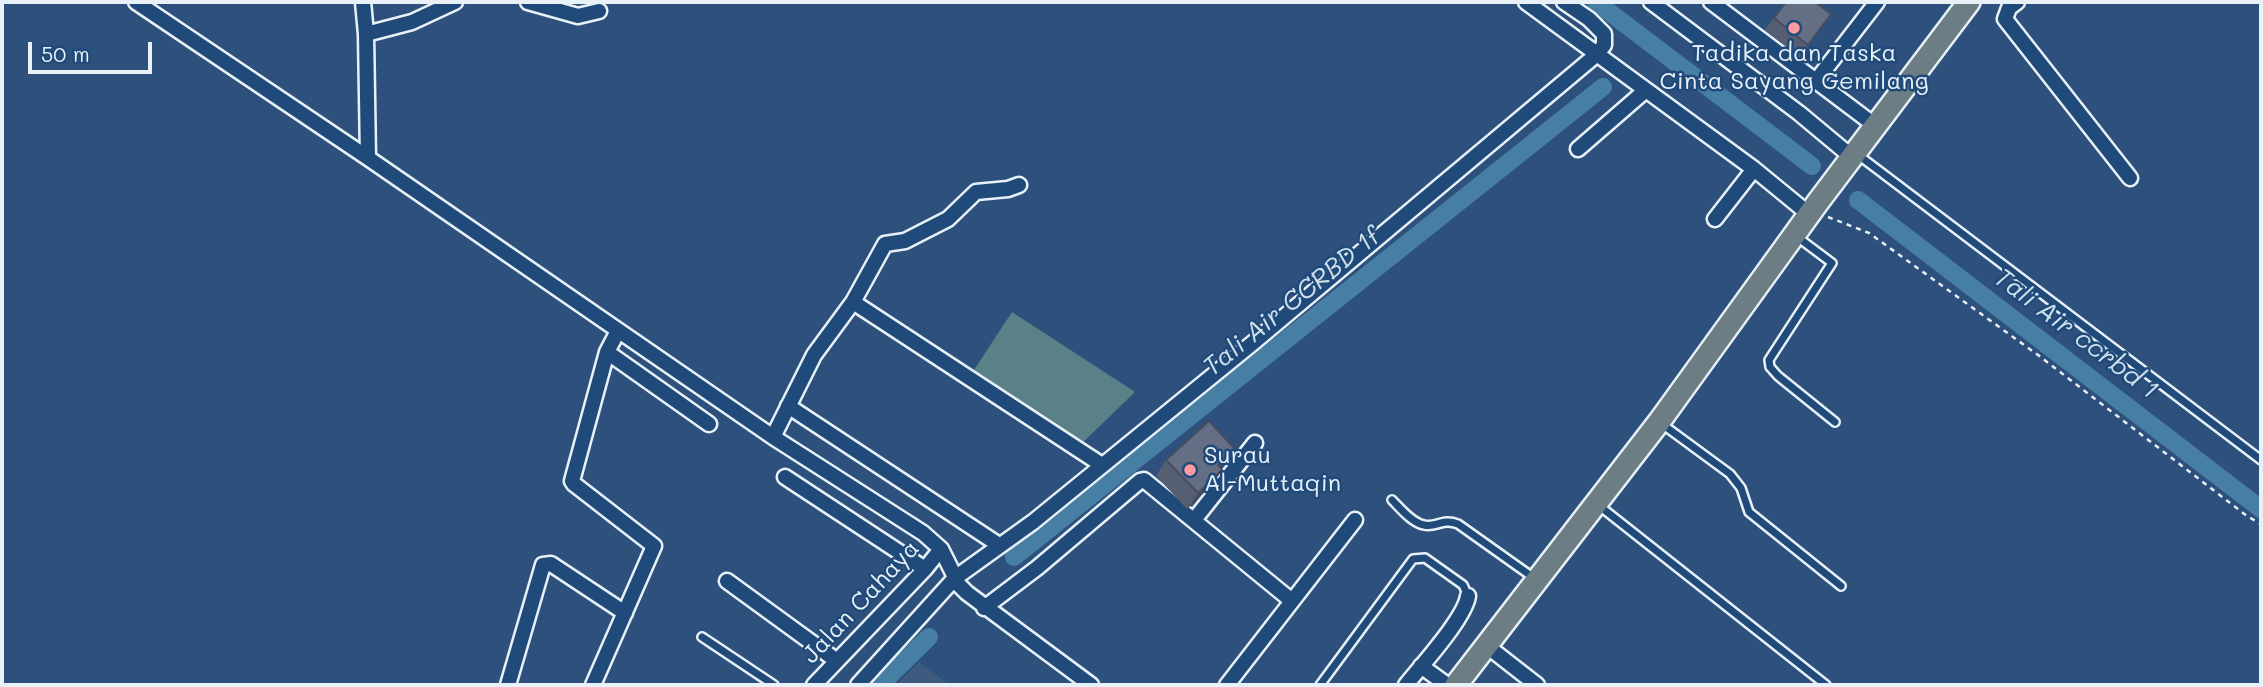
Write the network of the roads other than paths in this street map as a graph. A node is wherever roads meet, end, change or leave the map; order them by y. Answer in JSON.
{"nodes":[{"id":1,"x":136,"y":2,"type":"edge"},
{"id":2,"x":363,"y":2,"type":"edge"},
{"id":3,"x":455,"y":2,"type":"edge"},
{"id":4,"x":528,"y":2,"type":"edge"},
{"id":5,"x":1526,"y":2,"type":"edge"},
{"id":6,"x":1564,"y":2,"type":"edge"},
{"id":7,"x":1651,"y":2,"type":"edge"},
{"id":8,"x":1712,"y":2,"type":"edge"},
{"id":9,"x":1877,"y":2,"type":"edge"},
{"id":10,"x":1969,"y":2,"type":"edge"},
{"id":11,"x":2017,"y":2,"type":"edge"},
{"id":12,"x":599,"y":11,"type":"dead end"},
{"id":13,"x":366,"y":34,"type":"junction"},
{"id":14,"x":1596,"y":55,"type":"junction"},
{"id":15,"x":1816,"y":81,"type":"junction"},
{"id":16,"x":1646,"y":90,"type":"junction"},
{"id":17,"x":1877,"y":127,"type":"junction"},
{"id":18,"x":1578,"y":149,"type":"dead end"},
{"id":19,"x":368,"y":158,"type":"junction"},
{"id":20,"x":1850,"y":162,"type":"junction"},
{"id":21,"x":1754,"y":169,"type":"junction"},
{"id":22,"x":2130,"y":177,"type":"dead end"},
{"id":23,"x":1019,"y":185,"type":"dead end"},
{"id":24,"x":1814,"y":209,"type":"junction"},
{"id":25,"x":1715,"y":219,"type":"dead end"},
{"id":26,"x":1795,"y":236,"type":"junction"},
{"id":27,"x":853,"y":302,"type":"junction"},
{"id":28,"x":618,"y":331,"type":"junction"},
{"id":29,"x":607,"y":352,"type":"junction"},
{"id":30,"x":788,"y":406,"type":"junction"},
{"id":31,"x":1659,"y":422,"type":"junction"},
{"id":32,"x":1835,"y":422,"type":"dead end"},
{"id":33,"x":709,"y":424,"type":"dead end"},
{"id":34,"x":773,"y":437,"type":"junction"},
{"id":35,"x":1255,"y":443,"type":"dead end"},
{"id":36,"x":2261,"y":460,"type":"edge"},
{"id":37,"x":1102,"y":465,"type":"junction"},
{"id":38,"x":785,"y":477,"type":"dead end"},
{"id":39,"x":1392,"y":500,"type":"dead end"},
{"id":40,"x":1597,"y":503,"type":"junction"},
{"id":41,"x":1194,"y":520,"type":"junction"},
{"id":42,"x":1355,"y":520,"type":"dead end"},
{"id":43,"x":999,"y":545,"type":"junction"},
{"id":44,"x":941,"y":549,"type":"junction"},
{"id":45,"x":925,"y":569,"type":"junction"},
{"id":46,"x":955,"y":578,"type":"junction"},
{"id":47,"x":727,"y":581,"type":"dead end"},
{"id":48,"x":1537,"y":581,"type":"junction"},
{"id":49,"x":1841,"y":586,"type":"dead end"},
{"id":50,"x":1468,"y":596,"type":"joint"},
{"id":51,"x":1292,"y":601,"type":"junction"},
{"id":52,"x":984,"y":608,"type":"junction"},
{"id":53,"x":625,"y":613,"type":"junction"},
{"id":54,"x":702,"y":637,"type":"dead end"},
{"id":55,"x":1487,"y":646,"type":"junction"},
{"id":56,"x":837,"y":661,"type":"junction"},
{"id":57,"x":1421,"y":666,"type":"junction"},
{"id":58,"x":508,"y":685,"type":"edge"},
{"id":59,"x":593,"y":685,"type":"edge"},
{"id":60,"x":774,"y":685,"type":"edge"},
{"id":61,"x":814,"y":685,"type":"edge"},
{"id":62,"x":858,"y":685,"type":"edge"},
{"id":63,"x":1091,"y":685,"type":"edge"},
{"id":64,"x":1227,"y":685,"type":"edge"},
{"id":65,"x":1321,"y":685,"type":"edge"},
{"id":66,"x":1406,"y":685,"type":"edge"},
{"id":67,"x":1447,"y":685,"type":"edge"},
{"id":68,"x":1456,"y":685,"type":"edge"},
{"id":69,"x":1537,"y":685,"type":"edge"},
{"id":70,"x":1826,"y":685,"type":"edge"}],
"edges":[{"from":1,"to":19,"type":"street"},
{"from":2,"to":13,"type":"street"},
{"from":3,"to":13,"type":"street"},
{"from":4,"to":12,"type":"street"},
{"from":5,"to":14,"type":"street"},
{"from":6,"to":14,"type":"street"},
{"from":7,"to":20,"type":"street"},
{"from":8,"to":15,"type":"street"},
{"from":9,"to":15,"type":"street"},
{"from":10,"to":17,"type":"main road"},
{"from":11,"to":22,"type":"street"},
{"from":13,"to":19,"type":"street"},
{"from":14,"to":16,"type":"street"},
{"from":14,"to":37,"type":"street"},
{"from":15,"to":17,"type":"street"},
{"from":16,"to":18,"type":"street"},
{"from":16,"to":21,"type":"street"},
{"from":17,"to":20,"type":"main road"},
{"from":19,"to":28,"type":"street"},
{"from":20,"to":24,"type":"main road"},
{"from":20,"to":36,"type":"lane"},
{"from":21,"to":24,"type":"street"},
{"from":21,"to":25,"type":"street"},
{"from":23,"to":27,"type":"street"},
{"from":24,"to":26,"type":"main road"},
{"from":26,"to":31,"type":"main road"},
{"from":26,"to":32,"type":"lane"},
{"from":27,"to":30,"type":"street"},
{"from":27,"to":37,"type":"street"},
{"from":28,"to":29,"type":"street"},
{"from":28,"to":34,"type":"street"},
{"from":29,"to":33,"type":"street"},
{"from":29,"to":53,"type":"street"},
{"from":30,"to":34,"type":"street"},
{"from":30,"to":43,"type":"street"},
{"from":31,"to":40,"type":"main road"},
{"from":31,"to":49,"type":"lane"},
{"from":34,"to":44,"type":"street"},
{"from":35,"to":41,"type":"street"},
{"from":37,"to":43,"type":"street"},
{"from":38,"to":45,"type":"street"},
{"from":39,"to":48,"type":"lane"},
{"from":40,"to":48,"type":"main road"},
{"from":40,"to":70,"type":"lane"},
{"from":41,"to":51,"type":"street"},
{"from":41,"to":52,"type":"street"},
{"from":42,"to":51,"type":"street"},
{"from":43,"to":46,"type":"street"},
{"from":44,"to":45,"type":"street","name":"Jalan Cahaya"},
{"from":44,"to":46,"type":"street"},
{"from":45,"to":56,"type":"street","name":"Jalan Cahaya"},
{"from":46,"to":52,"type":"street"},
{"from":46,"to":62,"type":"street"},
{"from":47,"to":56,"type":"street"},
{"from":48,"to":55,"type":"main road"},
{"from":50,"to":57,"type":"street"},
{"from":50,"to":65,"type":"lane"},
{"from":51,"to":64,"type":"street"},
{"from":52,"to":63,"type":"street"},
{"from":53,"to":58,"type":"street"},
{"from":53,"to":59,"type":"street"},
{"from":54,"to":60,"type":"lane"},
{"from":55,"to":68,"type":"main road"},
{"from":55,"to":69,"type":"street"},
{"from":56,"to":61,"type":"street","name":"Jalan Cahaya"},
{"from":57,"to":66,"type":"street"},
{"from":57,"to":67,"type":"street"}]}
